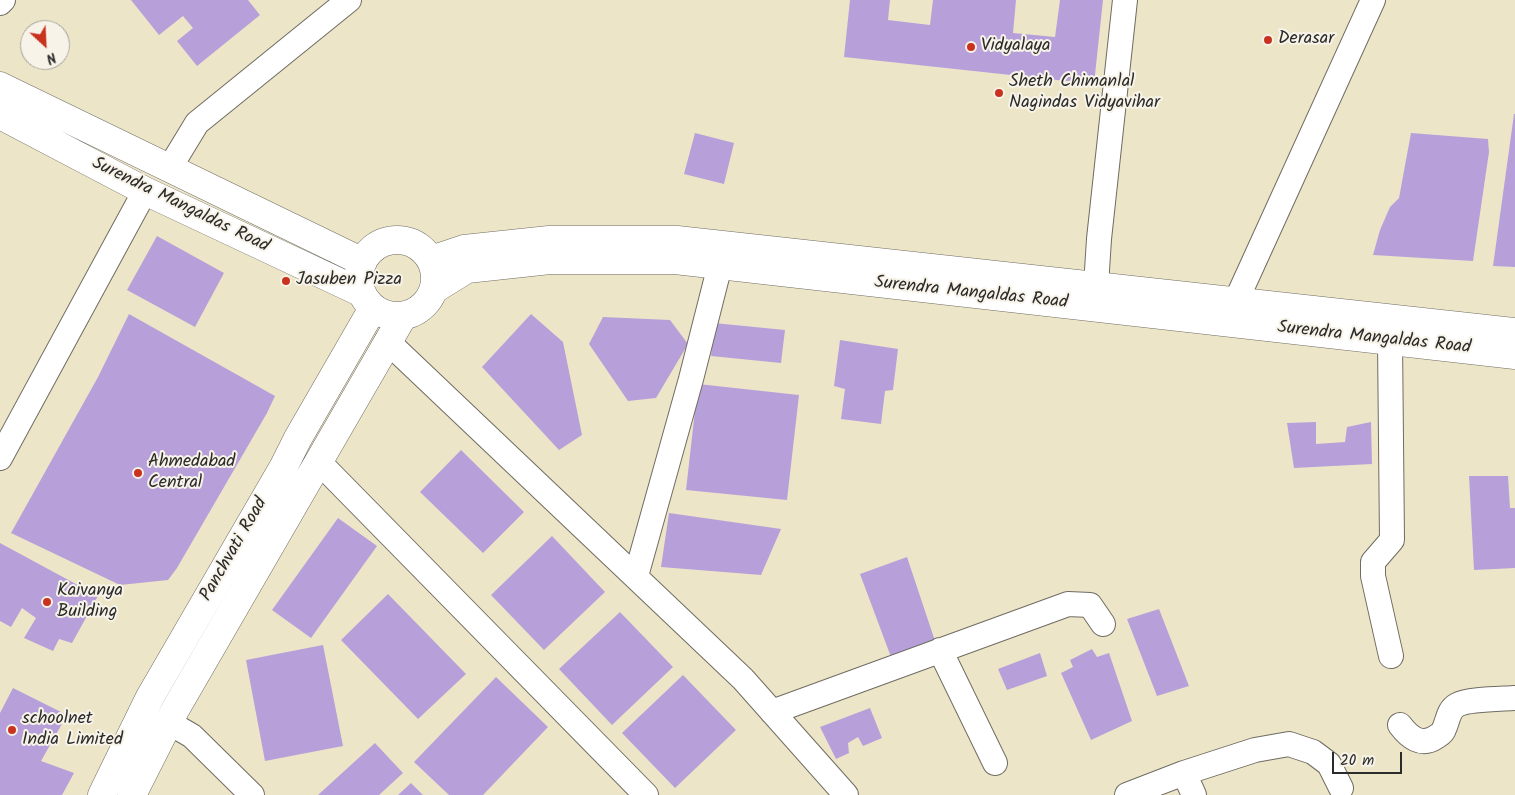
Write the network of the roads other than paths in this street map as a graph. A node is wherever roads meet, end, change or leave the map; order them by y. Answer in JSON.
{"nodes":[{"id":1,"x":3,"y":0,"type":"edge"},
{"id":2,"x":349,"y":0,"type":"edge"},
{"id":3,"x":1125,"y":0,"type":"edge"},
{"id":4,"x":1374,"y":0,"type":"edge"},
{"id":5,"x":0,"y":3,"type":"edge"},
{"id":6,"x":0,"y":86,"type":"edge"},
{"id":7,"x":0,"y":115,"type":"edge"},
{"id":8,"x":169,"y":169,"type":"junction"},
{"id":9,"x":145,"y":191,"type":"junction"},
{"id":10,"x":431,"y":260,"type":"junction"},
{"id":11,"x":363,"y":262,"type":"junction"},
{"id":12,"x":720,"y":265,"type":"junction"},
{"id":13,"x":1096,"y":286,"type":"junction"},
{"id":14,"x":433,"y":290,"type":"junction"},
{"id":15,"x":368,"y":300,"type":"junction"},
{"id":16,"x":1236,"y":301,"type":"junction"},
{"id":17,"x":402,"y":316,"type":"junction"},
{"id":18,"x":1515,"y":332,"type":"edge"},
{"id":19,"x":387,"y":341,"type":"junction"},
{"id":20,"x":1390,"y":341,"type":"junction"},
{"id":21,"x":1515,"y":355,"type":"edge"},
{"id":22,"x":0,"y":458,"type":"edge"},
{"id":23,"x":318,"y":461,"type":"junction"},
{"id":24,"x":636,"y":576,"type":"junction"},
{"id":25,"x":1103,"y":624,"type":"dead end"},
{"id":26,"x":940,"y":650,"type":"junction"},
{"id":27,"x":1391,"y":656,"type":"dead end"},
{"id":28,"x":1515,"y":698,"type":"edge"},
{"id":29,"x":772,"y":712,"type":"junction"},
{"id":30,"x":168,"y":722,"type":"junction"},
{"id":31,"x":1400,"y":725,"type":"dead end"},
{"id":32,"x":995,"y":762,"type":"dead end"},
{"id":33,"x":1184,"y":773,"type":"junction"},
{"id":34,"x":1341,"y":788,"type":"dead end"},
{"id":35,"x":102,"y":795,"type":"edge"},
{"id":36,"x":132,"y":795,"type":"edge"},
{"id":37,"x":252,"y":795,"type":"edge"},
{"id":38,"x":646,"y":795,"type":"edge"},
{"id":39,"x":846,"y":795,"type":"edge"},
{"id":40,"x":1127,"y":795,"type":"edge"},
{"id":41,"x":1194,"y":795,"type":"edge"}],
"edges":[{"from":1,"to":5,"type":"street"},
{"from":2,"to":8,"type":"street"},
{"from":3,"to":13,"type":"street"},
{"from":4,"to":16,"type":"street"},
{"from":6,"to":8,"type":"main road","name":"Surendra Mangaldas Road"},
{"from":7,"to":9,"type":"main road","name":"Surendra Mangaldas Road"},
{"from":8,"to":11,"type":"main road","name":"Surendra Mangaldas Road"},
{"from":9,"to":15,"type":"main road","name":"Surendra Mangaldas Road"},
{"from":9,"to":22,"type":"street"},
{"from":10,"to":11,"type":"main road"},
{"from":10,"to":13,"type":"main road","name":"Surendra Mangaldas Road"},
{"from":10,"to":14,"type":"main road"},
{"from":11,"to":15,"type":"main road"},
{"from":12,"to":14,"type":"main road","name":"Surendra Mangaldas Road"},
{"from":12,"to":20,"type":"main road","name":"Surendra Mangaldas Road"},
{"from":12,"to":24,"type":"street"},
{"from":13,"to":16,"type":"main road","name":"Surendra Mangaldas Road"},
{"from":14,"to":17,"type":"main road"},
{"from":15,"to":17,"type":"main road"},
{"from":15,"to":35,"type":"main road","name":"Panchvati Road"},
{"from":16,"to":18,"type":"main road","name":"Surendra Mangaldas Road"},
{"from":17,"to":19,"type":"main road","name":"Panchvati Road"},
{"from":19,"to":23,"type":"main road","name":"Panchvati Road"},
{"from":19,"to":24,"type":"street"},
{"from":20,"to":21,"type":"main road","name":"Surendra Mangaldas Road"},
{"from":20,"to":27,"type":"street"},
{"from":23,"to":30,"type":"main road","name":"Panchvati Road"},
{"from":23,"to":38,"type":"street"},
{"from":24,"to":29,"type":"street"},
{"from":25,"to":26,"type":"street"},
{"from":26,"to":29,"type":"street"},
{"from":26,"to":32,"type":"street"},
{"from":28,"to":31,"type":"street"},
{"from":29,"to":39,"type":"street"},
{"from":30,"to":36,"type":"main road","name":"Panchvati Road"},
{"from":30,"to":37,"type":"street"},
{"from":33,"to":34,"type":"street"},
{"from":33,"to":40,"type":"street"},
{"from":33,"to":41,"type":"street"}]}
